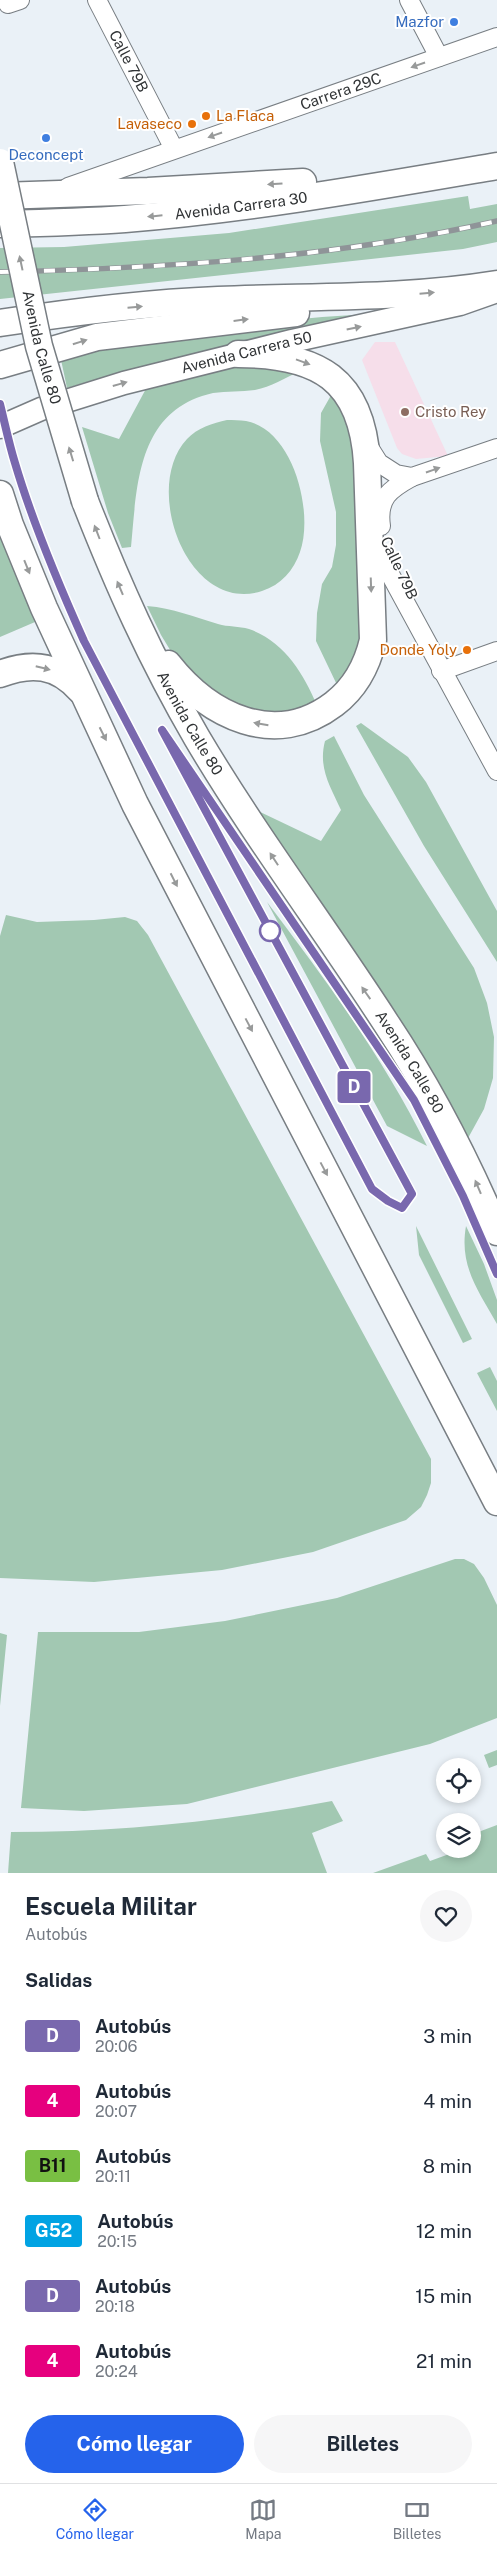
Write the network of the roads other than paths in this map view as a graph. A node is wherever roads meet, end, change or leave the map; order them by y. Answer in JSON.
{"nodes":[{"id":1,"x":97,"y":0,"type":"edge"},
{"id":2,"x":409,"y":0,"type":"edge"},
{"id":3,"x":497,"y":37,"type":"edge"},
{"id":4,"x":439,"y":57,"type":"junction"},
{"id":5,"x":174,"y":148,"type":"junction"},
{"id":6,"x":0,"y":162,"type":"edge"},
{"id":7,"x":489,"y":167,"type":"edge"},
{"id":8,"x":42,"y":195,"type":"junction"},
{"id":9,"x":0,"y":196,"type":"edge"},
{"id":10,"x":0,"y":224,"type":"edge"},
{"id":11,"x":497,"y":284,"type":"edge"},
{"id":12,"x":497,"y":291,"type":"edge"},
{"id":13,"x":378,"y":297,"type":"junction"},
{"id":14,"x":0,"y":323,"type":"edge"},
{"id":15,"x":238,"y":354,"type":"junction"},
{"id":16,"x":0,"y":365,"type":"edge"},
{"id":17,"x":0,"y":428,"type":"edge"},
{"id":18,"x":366,"y":442,"type":"junction"},
{"id":19,"x":497,"y":448,"type":"edge"},
{"id":20,"x":412,"y":477,"type":"junction"},
{"id":21,"x":0,"y":494,"type":"edge"},
{"id":22,"x":370,"y":536,"type":"junction"},
{"id":23,"x":130,"y":613,"type":"junction"},
{"id":24,"x":497,"y":651,"type":"edge"},
{"id":25,"x":441,"y":671,"type":"junction"},
{"id":26,"x":0,"y":674,"type":"edge"},
{"id":27,"x":81,"y":691,"type":"junction"},
{"id":28,"x":497,"y":770,"type":"edge"},
{"id":29,"x":497,"y":1232,"type":"edge"},
{"id":30,"x":497,"y":1502,"type":"edge"}],
"edges":[{"from":1,"to":5,"type":"street","name":"Calle 79B"},
{"from":2,"to":4,"type":"street"},
{"from":3,"to":4,"type":"street","name":"Carrera 29C"},
{"from":4,"to":5,"type":"street","name":"Carrera 29C","one_way":true},
{"from":5,"to":8,"type":"street","name":"Carrera 29C"},
{"from":23,"to":6,"type":"highway","name":"Avenida Calle 80","one_way":true,"bridge":true},
{"from":7,"to":8,"type":"highway","name":"Avenida Carrera 30","one_way":true},
{"from":7,"to":10,"type":"highway","name":"Avenida Carrera 30","one_way":true},
{"from":8,"to":9,"type":"highway","name":"Avenida Carrera 30"},
{"from":13,"to":11,"type":"highway","one_way":true},
{"from":15,"to":12,"type":"main road","name":"Avenida Carrera 50","one_way":true},
{"from":14,"to":13,"type":"highway","one_way":true},
{"from":16,"to":13,"type":"highway","one_way":true},
{"from":17,"to":15,"type":"main road","name":"Avenida Carrera 50","one_way":true},
{"from":15,"to":18,"type":"highway","one_way":true},
{"from":18,"to":20,"type":"street"},
{"from":18,"to":22,"type":"highway"},
{"from":20,"to":19,"type":"street","name":"Calle 79B","one_way":true},
{"from":20,"to":25,"type":"street","name":"Calle 79B"},
{"from":21,"to":27,"type":"highway","one_way":true},
{"from":22,"to":23,"type":"highway","one_way":true},
{"from":22,"to":25,"type":"street","name":"Calle 79B"},
{"from":29,"to":23,"type":"highway","name":"Avenida Calle 80","one_way":true},
{"from":24,"to":25,"type":"street"},
{"from":25,"to":28,"type":"street","name":"Calle 79B"},
{"from":26,"to":27,"type":"highway","one_way":true},
{"from":27,"to":30,"type":"highway","one_way":true}]}
